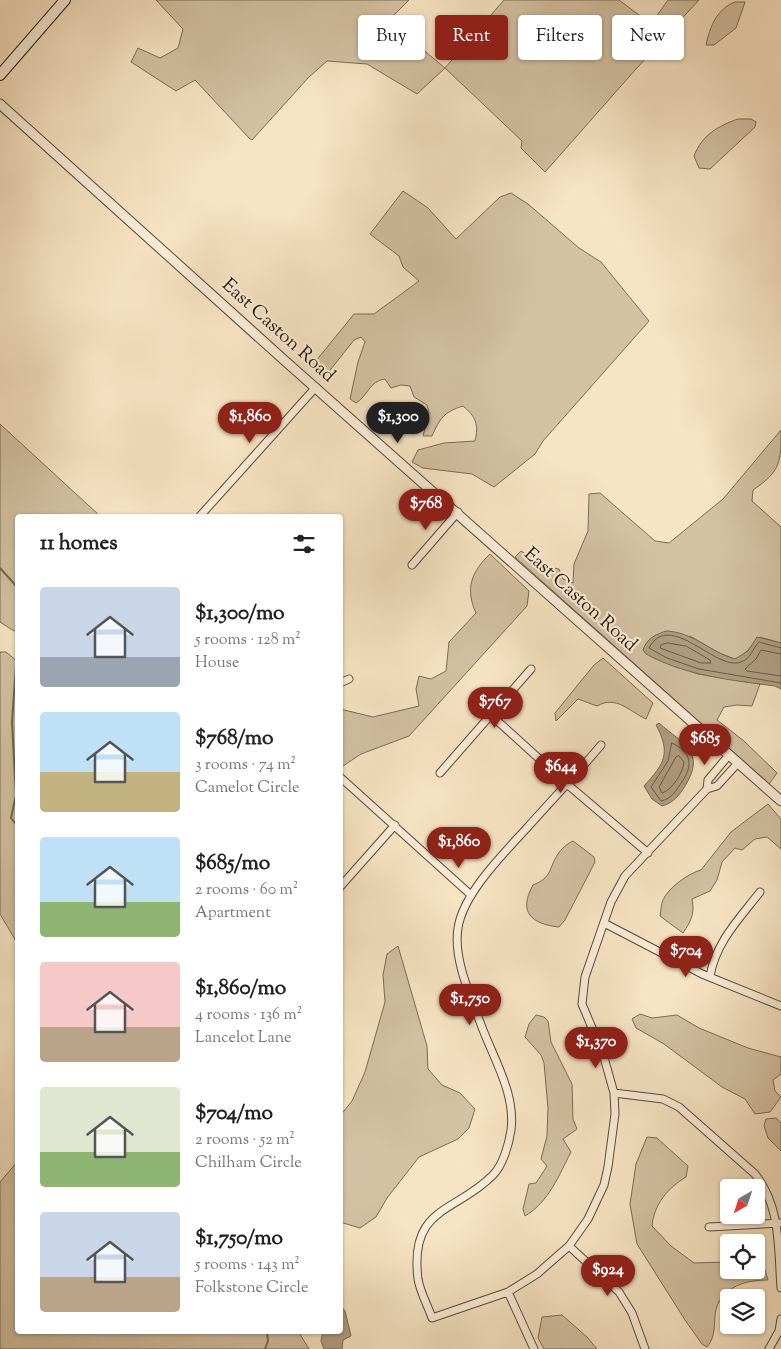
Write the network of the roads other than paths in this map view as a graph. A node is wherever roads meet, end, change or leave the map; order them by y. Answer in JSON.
{"nodes":[{"id":1,"x":65,"y":0,"type":"edge"},
{"id":2,"x":0,"y":75,"type":"edge"},
{"id":3,"x":0,"y":104,"type":"edge"},
{"id":4,"x":316,"y":386,"type":"junction"},
{"id":5,"x":458,"y":512,"type":"junction"},
{"id":6,"x":202,"y":514,"type":"edge"},
{"id":7,"x":412,"y":565,"type":"dead end"},
{"id":8,"x":531,"y":669,"type":"dead end"},
{"id":9,"x":349,"y":679,"type":"dead end"},
{"id":10,"x":343,"y":682,"type":"edge"},
{"id":11,"x":492,"y":716,"type":"junction"},
{"id":12,"x":601,"y":745,"type":"dead end"},
{"id":13,"x":729,"y":755,"type":"junction"},
{"id":14,"x":738,"y":763,"type":"junction"},
{"id":15,"x":440,"y":773,"type":"dead end"},
{"id":16,"x":343,"y":779,"type":"edge"},
{"id":17,"x":566,"y":784,"type":"junction"},
{"id":18,"x":706,"y":789,"type":"junction"},
{"id":19,"x":781,"y":801,"type":"edge"},
{"id":20,"x":395,"y":825,"type":"junction"},
{"id":21,"x":648,"y":853,"type":"junction"},
{"id":22,"x":343,"y":884,"type":"edge"},
{"id":23,"x":760,"y":892,"type":"dead end"},
{"id":24,"x":471,"y":894,"type":"junction"},
{"id":25,"x":604,"y":923,"type":"junction"},
{"id":26,"x":710,"y":976,"type":"junction"},
{"id":27,"x":781,"y":1006,"type":"edge"},
{"id":28,"x":614,"y":1093,"type":"junction"},
{"id":29,"x":780,"y":1223,"type":"edge"},
{"id":30,"x":709,"y":1227,"type":"dead end"},
{"id":31,"x":569,"y":1246,"type":"junction"},
{"id":32,"x":781,"y":1288,"type":"edge"},
{"id":33,"x":508,"y":1292,"type":"junction"},
{"id":34,"x":781,"y":1319,"type":"edge"},
{"id":35,"x":534,"y":1349,"type":"edge"},
{"id":36,"x":645,"y":1349,"type":"edge"},
{"id":37,"x":769,"y":1349,"type":"edge"}],
"edges":[{"from":1,"to":2,"type":"main road"},
{"from":3,"to":4,"type":"street","name":"East Caston Road"},
{"from":4,"to":5,"type":"street","name":"East Caston Road"},
{"from":4,"to":6,"type":"street"},
{"from":5,"to":7,"type":"street"},
{"from":5,"to":13,"type":"street","name":"East Caston Road"},
{"from":8,"to":11,"type":"street"},
{"from":9,"to":10,"type":"street"},
{"from":11,"to":15,"type":"street"},
{"from":11,"to":17,"type":"street"},
{"from":12,"to":17,"type":"street"},
{"from":13,"to":14,"type":"street","name":"East Caston Road"},
{"from":13,"to":18,"type":"street"},
{"from":14,"to":18,"type":"street"},
{"from":14,"to":19,"type":"street","name":"East Caston Road"},
{"from":16,"to":20,"type":"street"},
{"from":17,"to":21,"type":"street"},
{"from":17,"to":24,"type":"street"},
{"from":18,"to":21,"type":"street"},
{"from":20,"to":22,"type":"street"},
{"from":20,"to":24,"type":"street"},
{"from":21,"to":25,"type":"street"},
{"from":23,"to":26,"type":"street"},
{"from":24,"to":33,"type":"street"},
{"from":25,"to":26,"type":"street"},
{"from":25,"to":28,"type":"street"},
{"from":26,"to":27,"type":"street"},
{"from":28,"to":29,"type":"street"},
{"from":28,"to":31,"type":"street"},
{"from":29,"to":30,"type":"street"},
{"from":29,"to":32,"type":"street"},
{"from":31,"to":33,"type":"street"},
{"from":31,"to":36,"type":"street"},
{"from":33,"to":35,"type":"street"},
{"from":34,"to":37,"type":"street"}]}
